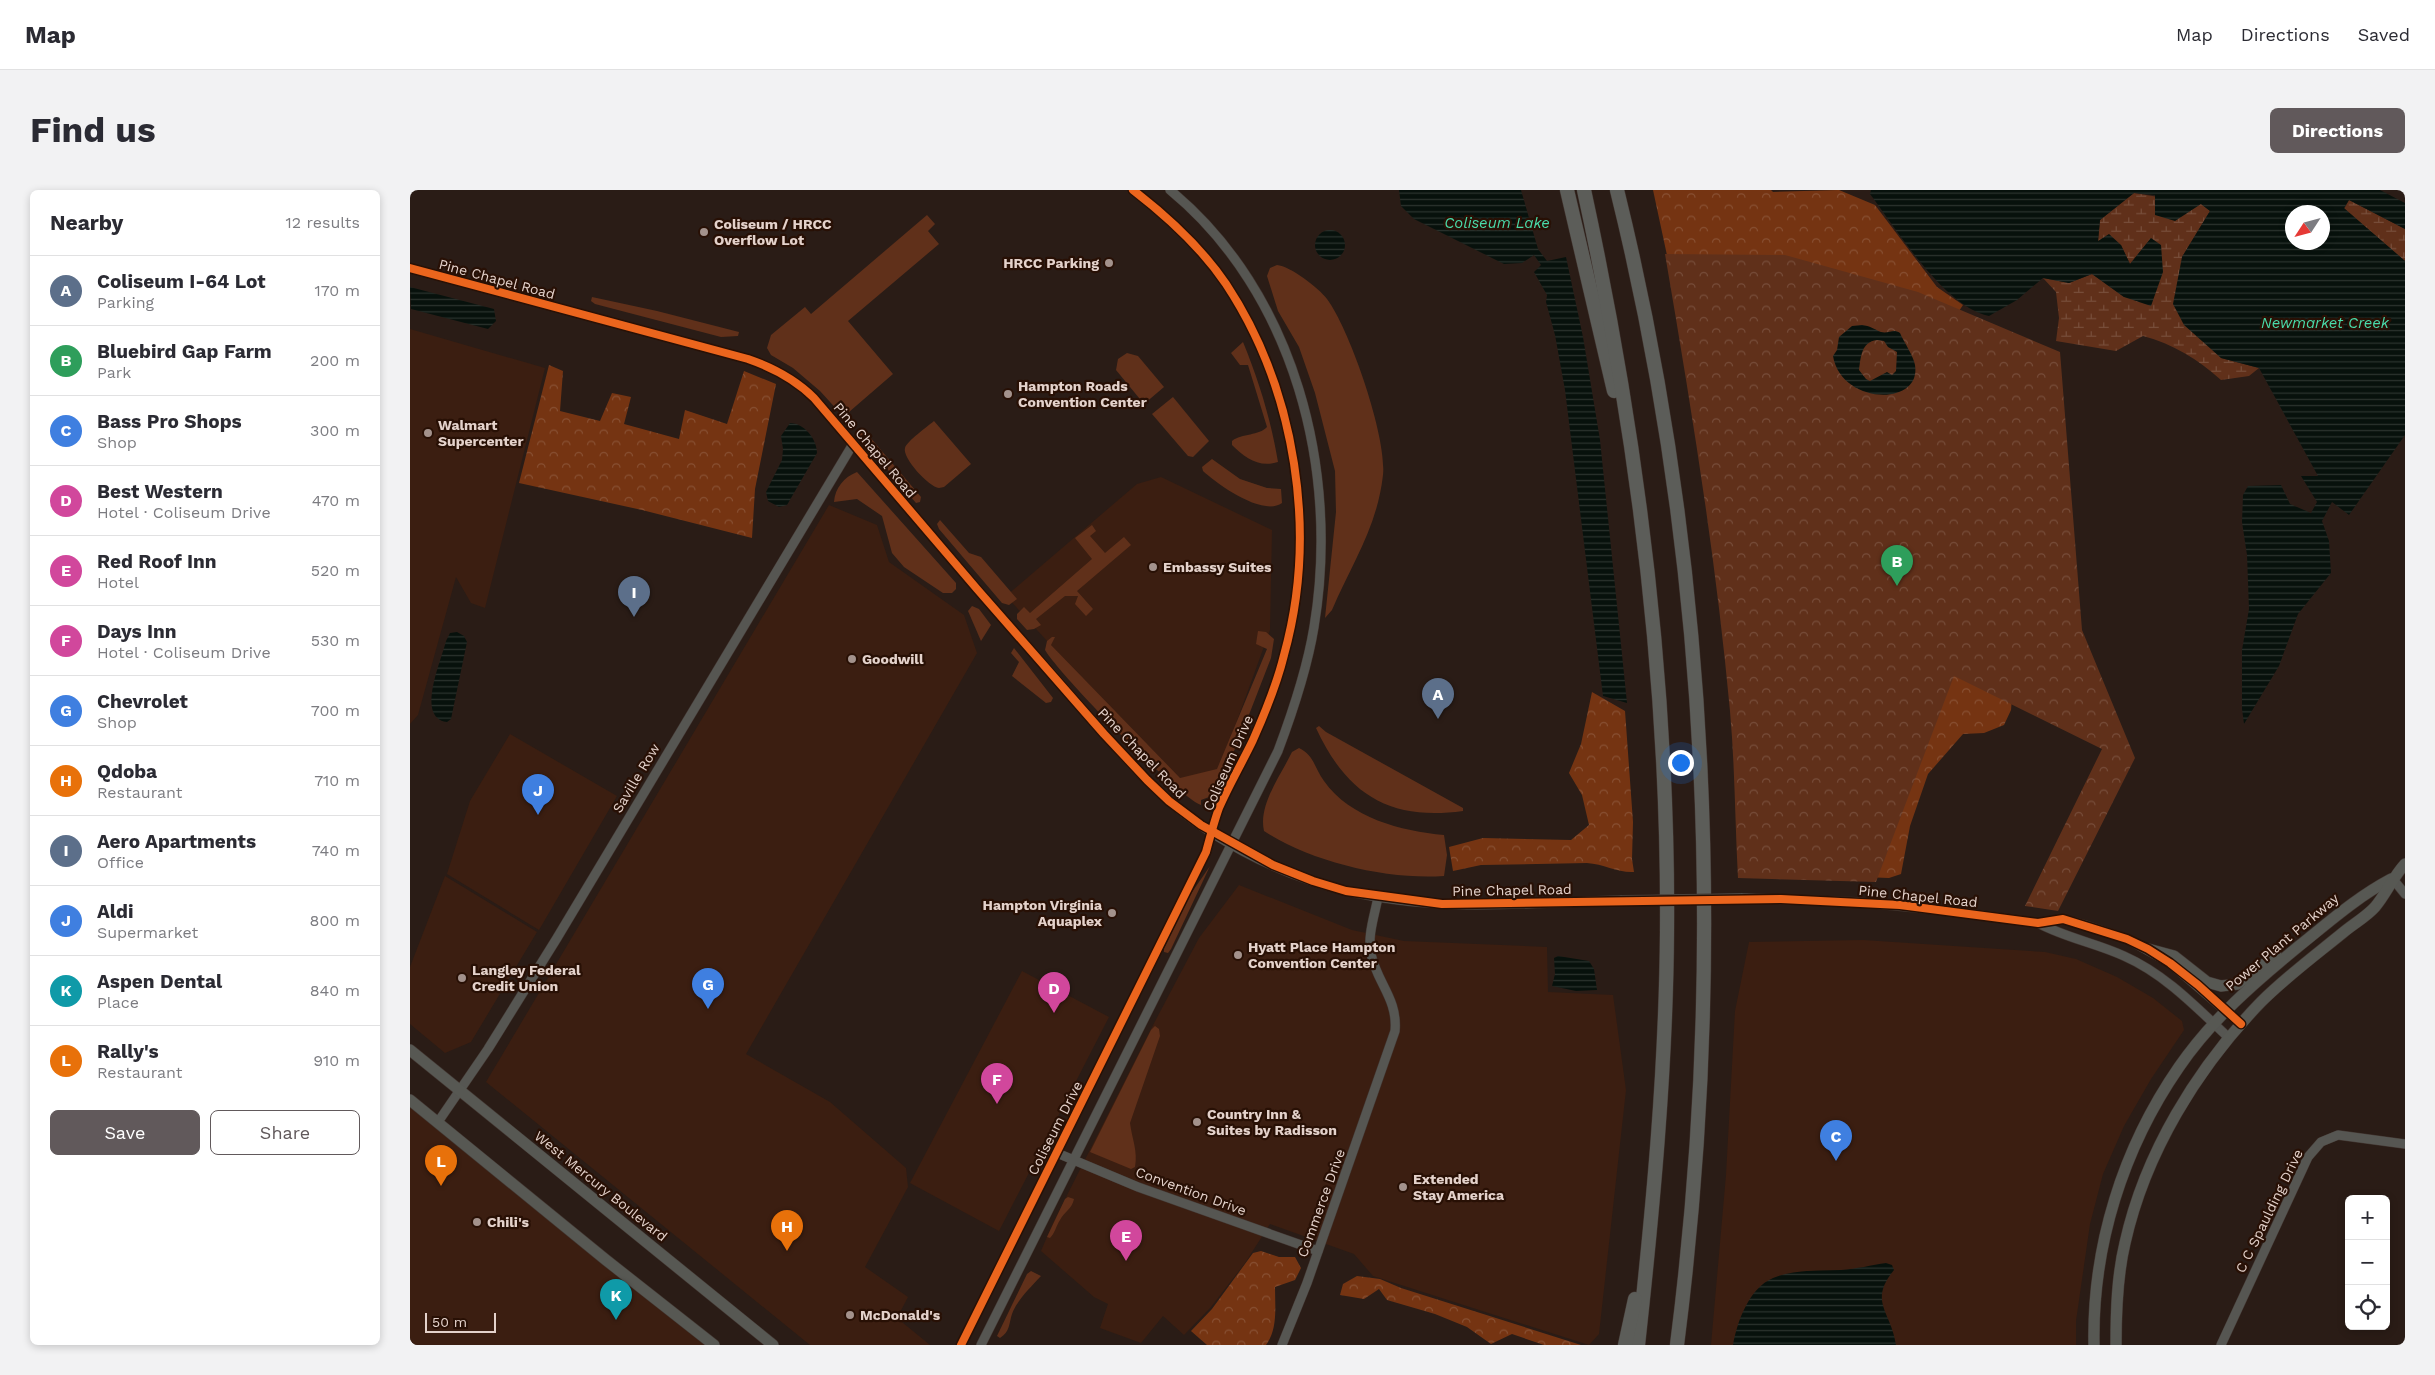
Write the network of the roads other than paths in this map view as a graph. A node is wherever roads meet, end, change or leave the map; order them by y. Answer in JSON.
{"nodes":[{"id":1,"x":1133,"y":190,"type":"edge"},
{"id":2,"x":1170,"y":190,"type":"edge"},
{"id":3,"x":1567,"y":190,"type":"edge"},
{"id":4,"x":1584,"y":190,"type":"edge"},
{"id":5,"x":1617,"y":190,"type":"edge"},
{"id":6,"x":410,"y":268,"type":"edge"},
{"id":7,"x":853,"y":444,"type":"junction"},
{"id":8,"x":1638,"y":493,"type":"junction"},
{"id":9,"x":1212,"y":831,"type":"junction"},
{"id":10,"x":1231,"y":843,"type":"junction"},
{"id":11,"x":2405,"y":864,"type":"edge"},
{"id":12,"x":2392,"y":878,"type":"junction"},
{"id":13,"x":2405,"y":894,"type":"edge"},
{"id":14,"x":1378,"y":897,"type":"junction"},
{"id":15,"x":2038,"y":923,"type":"junction"},
{"id":16,"x":2312,"y":935,"type":"junction"},
{"id":17,"x":2148,"y":949,"type":"junction"},
{"id":18,"x":2226,"y":1010,"type":"junction"},
{"id":19,"x":2214,"y":1024,"type":"junction"},
{"id":20,"x":2241,"y":1024,"type":"junction"},
{"id":21,"x":2229,"y":1038,"type":"junction"},
{"id":22,"x":410,"y":1050,"type":"edge"},
{"id":23,"x":460,"y":1091,"type":"junction"},
{"id":24,"x":410,"y":1100,"type":"edge"},
{"id":25,"x":438,"y":1122,"type":"junction"},
{"id":26,"x":2405,"y":1144,"type":"edge"},
{"id":27,"x":1057,"y":1153,"type":"junction"},
{"id":28,"x":1073,"y":1160,"type":"junction"},
{"id":29,"x":1651,"y":1225,"type":"junction"},
{"id":30,"x":1318,"y":1250,"type":"junction"},
{"id":31,"x":714,"y":1345,"type":"edge"},
{"id":32,"x":773,"y":1345,"type":"edge"},
{"id":33,"x":961,"y":1345,"type":"edge"},
{"id":34,"x":981,"y":1345,"type":"edge"},
{"id":35,"x":1282,"y":1345,"type":"edge"},
{"id":36,"x":1625,"y":1345,"type":"edge"},
{"id":37,"x":1638,"y":1345,"type":"edge"},
{"id":38,"x":1677,"y":1345,"type":"edge"},
{"id":39,"x":2094,"y":1345,"type":"edge"},
{"id":40,"x":2116,"y":1345,"type":"edge"},
{"id":41,"x":2221,"y":1345,"type":"edge"}],
"edges":[{"from":1,"to":9,"type":"street","name":"Coliseum Drive"},
{"from":2,"to":10,"type":"street"},
{"from":3,"to":8,"type":"highway"},
{"from":4,"to":8,"type":"highway"},
{"from":5,"to":38,"type":"highway"},
{"from":6,"to":7,"type":"street","name":"Pine Chapel Road"},
{"from":7,"to":9,"type":"street","name":"Pine Chapel Road"},
{"from":7,"to":23,"type":"street","name":"Saville Row"},
{"from":8,"to":29,"type":"highway"},
{"from":9,"to":10,"type":"street","name":"Pine Chapel Road"},
{"from":9,"to":27,"type":"street","name":"Coliseum Drive"},
{"from":10,"to":14,"type":"street","name":"Pine Chapel Road"},
{"from":10,"to":28,"type":"street"},
{"from":11,"to":12,"type":"main road","name":"Power Plant Parkway"},
{"from":12,"to":13,"type":"street"},
{"from":12,"to":16,"type":"main road","name":"Power Plant Parkway"},
{"from":12,"to":20,"type":"main road","name":"Power Plant Parkway"},
{"from":14,"to":15,"type":"street","name":"Pine Chapel Road","bridge":true},
{"from":14,"to":30,"type":"street","name":"Commerce Drive"},
{"from":15,"to":17,"type":"street","name":"Pine Chapel Road"},
{"from":15,"to":19,"type":"street","name":"Pine Chapel Road"},
{"from":16,"to":17,"type":"main road"},
{"from":16,"to":18,"type":"main road","name":"Power Plant Parkway"},
{"from":17,"to":18,"type":"street","name":"Pine Chapel Road"},
{"from":18,"to":19,"type":"main road","name":"Power Plant Parkway"},
{"from":18,"to":20,"type":"street","name":"Pine Chapel Road"},
{"from":19,"to":21,"type":"street","name":"Pine Chapel Road"},
{"from":19,"to":39,"type":"main road","name":"Power Plant Parkway"},
{"from":20,"to":21,"type":"main road","name":"Power Plant Parkway"},
{"from":21,"to":40,"type":"main road","name":"Power Plant Parkway"},
{"from":22,"to":23,"type":"main road","name":"West Mercury Boulevard"},
{"from":23,"to":25,"type":"street","name":"Saville Row"},
{"from":23,"to":32,"type":"main road","name":"West Mercury Boulevard"},
{"from":24,"to":25,"type":"main road"},
{"from":25,"to":31,"type":"main road"},
{"from":26,"to":41,"type":"street","name":"C C Spaulding Drive"},
{"from":27,"to":28,"type":"street","name":"Convention Drive"},
{"from":27,"to":33,"type":"street","name":"Coliseum Drive"},
{"from":28,"to":30,"type":"street","name":"Convention Drive"},
{"from":28,"to":34,"type":"street"},
{"from":29,"to":36,"type":"highway"},
{"from":29,"to":37,"type":"highway"},
{"from":30,"to":35,"type":"street","name":"Commerce Drive"}]}
